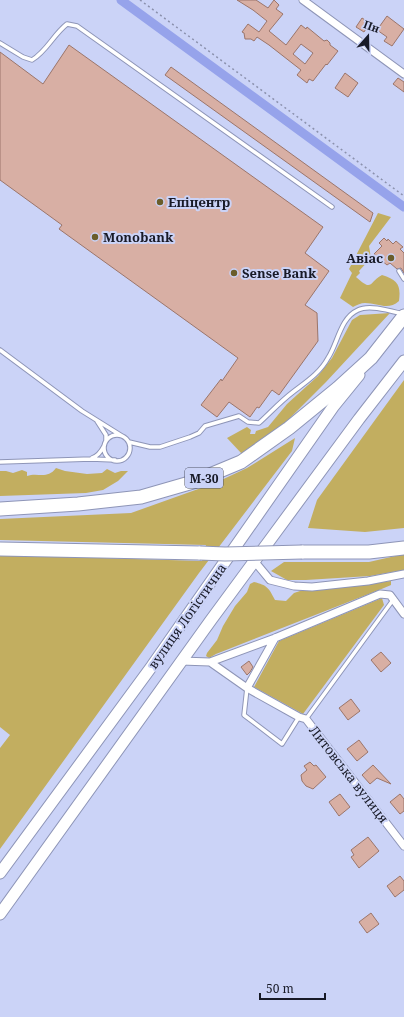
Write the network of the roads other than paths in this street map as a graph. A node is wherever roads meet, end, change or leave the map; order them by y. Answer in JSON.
{"nodes":[{"id":1,"x":302,"y":0,"type":"edge"},
{"id":2,"x":0,"y":43,"type":"edge"},
{"id":3,"x":404,"y":74,"type":"edge"},
{"id":4,"x":332,"y":207,"type":"dead end"},
{"id":5,"x":399,"y":271,"type":"dead end"},
{"id":6,"x":404,"y":279,"type":"edge"},
{"id":7,"x":404,"y":315,"type":"edge"},
{"id":8,"x":0,"y":350,"type":"edge"},
{"id":9,"x":372,"y":358,"type":"junction"},
{"id":10,"x":404,"y":361,"type":"edge"},
{"id":11,"x":96,"y":420,"type":"junction"},
{"id":12,"x":122,"y":436,"type":"junction"},
{"id":13,"x":105,"y":442,"type":"junction"},
{"id":14,"x":128,"y":442,"type":"junction"},
{"id":15,"x":91,"y":458,"type":"junction"},
{"id":16,"x":115,"y":460,"type":"junction"},
{"id":17,"x":0,"y":462,"type":"edge"},
{"id":18,"x":0,"y":509,"type":"edge"},
{"id":19,"x":404,"y":548,"type":"edge"},
{"id":20,"x":0,"y":549,"type":"edge"},
{"id":21,"x":254,"y":562,"type":"junction"},
{"id":22,"x":404,"y":574,"type":"edge"},
{"id":23,"x":393,"y":600,"type":"junction"},
{"id":24,"x":404,"y":614,"type":"edge"},
{"id":25,"x":275,"y":638,"type":"junction"},
{"id":26,"x":181,"y":661,"type":"junction"},
{"id":27,"x":210,"y":662,"type":"junction"},
{"id":28,"x":247,"y":688,"type":"junction"},
{"id":29,"x":303,"y":718,"type":"junction"},
{"id":30,"x":404,"y":846,"type":"edge"},
{"id":31,"x":0,"y":873,"type":"edge"},
{"id":32,"x":0,"y":914,"type":"edge"}],
"edges":[{"from":1,"to":3,"type":"street"},
{"from":2,"to":4,"type":"lane"},
{"from":5,"to":6,"type":"lane"},
{"from":7,"to":9,"type":"highway","number":"М-30"},
{"from":7,"to":14,"type":"lane"},
{"from":8,"to":11,"type":"lane"},
{"from":9,"to":18,"type":"highway","number":"М-30"},
{"from":9,"to":31,"type":"main road","name":"вулиця Логістична"},
{"from":10,"to":21,"type":"main road"},
{"from":11,"to":12,"type":"lane"},
{"from":11,"to":13,"type":"lane"},
{"from":12,"to":13,"type":"lane"},
{"from":12,"to":14,"type":"lane"},
{"from":13,"to":15,"type":"lane"},
{"from":13,"to":16,"type":"lane"},
{"from":14,"to":16,"type":"lane"},
{"from":15,"to":16,"type":"lane"},
{"from":15,"to":17,"type":"lane"},
{"from":19,"to":20,"type":"highway","bridge":true},
{"from":21,"to":22,"type":"street"},
{"from":21,"to":26,"type":"main road"},
{"from":23,"to":24,"type":"street"},
{"from":23,"to":25,"type":"street"},
{"from":23,"to":29,"type":"lane"},
{"from":25,"to":27,"type":"street"},
{"from":25,"to":28,"type":"street"},
{"from":26,"to":27,"type":"street"},
{"from":26,"to":32,"type":"main road"},
{"from":27,"to":28,"type":"street","name":"Литовська вулиця"},
{"from":28,"to":29,"type":"street","name":"Литовська вулиця"},
{"from":28,"to":29,"type":"lane"},
{"from":29,"to":30,"type":"street","name":"Литовська вулиця"}]}
